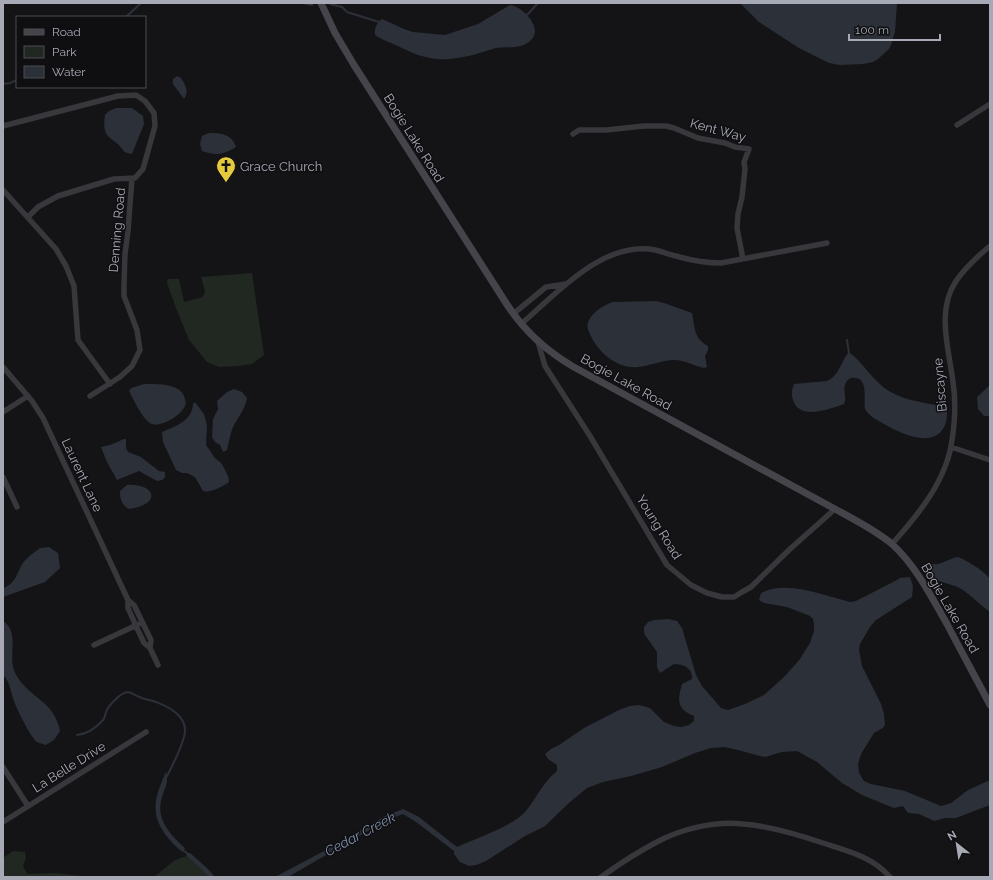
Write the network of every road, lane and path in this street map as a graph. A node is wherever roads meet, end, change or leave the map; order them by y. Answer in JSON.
{"nodes":[{"id":1,"x":321,"y":3,"type":"edge"},
{"id":2,"x":990,"y":104,"type":"edge"},
{"id":3,"x":957,"y":125,"type":"dead end"},
{"id":4,"x":3,"y":126,"type":"edge"},
{"id":5,"x":574,"y":134,"type":"dead end"},
{"id":6,"x":132,"y":178,"type":"junction"},
{"id":7,"x":3,"y":190,"type":"edge"},
{"id":8,"x":28,"y":217,"type":"junction"},
{"id":9,"x":827,"y":243,"type":"dead end"},
{"id":10,"x":990,"y":246,"type":"edge"},
{"id":11,"x":743,"y":258,"type":"junction"},
{"id":12,"x":566,"y":284,"type":"junction"},
{"id":13,"x":513,"y":314,"type":"junction"},
{"id":14,"x":521,"y":324,"type":"junction"},
{"id":15,"x":538,"y":342,"type":"junction"},
{"id":16,"x":3,"y":367,"type":"edge"},
{"id":17,"x":110,"y":384,"type":"junction"},
{"id":18,"x":28,"y":396,"type":"junction"},
{"id":19,"x":90,"y":396,"type":"dead end"},
{"id":20,"x":3,"y":412,"type":"edge"},
{"id":21,"x":951,"y":447,"type":"junction"},
{"id":22,"x":990,"y":460,"type":"edge"},
{"id":23,"x":3,"y":477,"type":"edge"},
{"id":24,"x":17,"y":507,"type":"dead end"},
{"id":25,"x":835,"y":509,"type":"junction"},
{"id":26,"x":892,"y":544,"type":"junction"},
{"id":27,"x":128,"y":600,"type":"junction"},
{"id":28,"x":142,"y":623,"type":"junction"},
{"id":29,"x":136,"y":626,"type":"junction"},
{"id":30,"x":94,"y":645,"type":"dead end"},
{"id":31,"x":150,"y":648,"type":"junction"},
{"id":32,"x":158,"y":665,"type":"dead end"},
{"id":33,"x":990,"y":705,"type":"edge"},
{"id":34,"x":146,"y":732,"type":"dead end"},
{"id":35,"x":3,"y":767,"type":"edge"},
{"id":36,"x":28,"y":806,"type":"junction"},
{"id":37,"x":3,"y":822,"type":"edge"},
{"id":38,"x":601,"y":877,"type":"edge"},
{"id":39,"x":890,"y":877,"type":"edge"}],
"edges":[{"from":1,"to":13,"type":"main road","name":"Bogie Lake Road"},
{"from":2,"to":3,"type":"street"},
{"from":4,"to":6,"type":"street","name":"Denning Road"},
{"from":5,"to":11,"type":"street","name":"Kent Way"},
{"from":6,"to":8,"type":"street"},
{"from":6,"to":17,"type":"street","name":"Denning Road"},
{"from":7,"to":8,"type":"street"},
{"from":8,"to":17,"type":"street"},
{"from":9,"to":11,"type":"street"},
{"from":10,"to":21,"type":"street","name":"Biscayne"},
{"from":11,"to":12,"type":"street"},
{"from":12,"to":13,"type":"street"},
{"from":12,"to":14,"type":"street"},
{"from":13,"to":14,"type":"main road","name":"Bogie Lake Road"},
{"from":14,"to":15,"type":"main road","name":"Bogie Lake Road"},
{"from":15,"to":25,"type":"main road","name":"Bogie Lake Road"},
{"from":15,"to":25,"type":"street","name":"Young Road"},
{"from":16,"to":18,"type":"street","name":"Laurent Lane"},
{"from":17,"to":19,"type":"street","name":"Denning Road"},
{"from":18,"to":20,"type":"street"},
{"from":18,"to":27,"type":"street","name":"Laurent Lane"},
{"from":21,"to":22,"type":"street"},
{"from":21,"to":26,"type":"street","name":"Biscayne"},
{"from":23,"to":24,"type":"street"},
{"from":25,"to":26,"type":"main road","name":"Bogie Lake Road"},
{"from":26,"to":33,"type":"main road","name":"Bogie Lake Road"},
{"from":27,"to":28,"type":"street","name":"Laurent Lane"},
{"from":27,"to":29,"type":"street","name":"Laurent Lane"},
{"from":28,"to":29,"type":"street"},
{"from":28,"to":31,"type":"street","name":"Laurent Lane"},
{"from":29,"to":30,"type":"street"},
{"from":29,"to":31,"type":"street","name":"Laurent Lane"},
{"from":31,"to":32,"type":"street","name":"Laurent Lane"},
{"from":34,"to":36,"type":"street","name":"La Belle Drive"},
{"from":35,"to":36,"type":"street"},
{"from":36,"to":37,"type":"street","name":"La Belle Drive"},
{"from":38,"to":39,"type":"street"}]}
